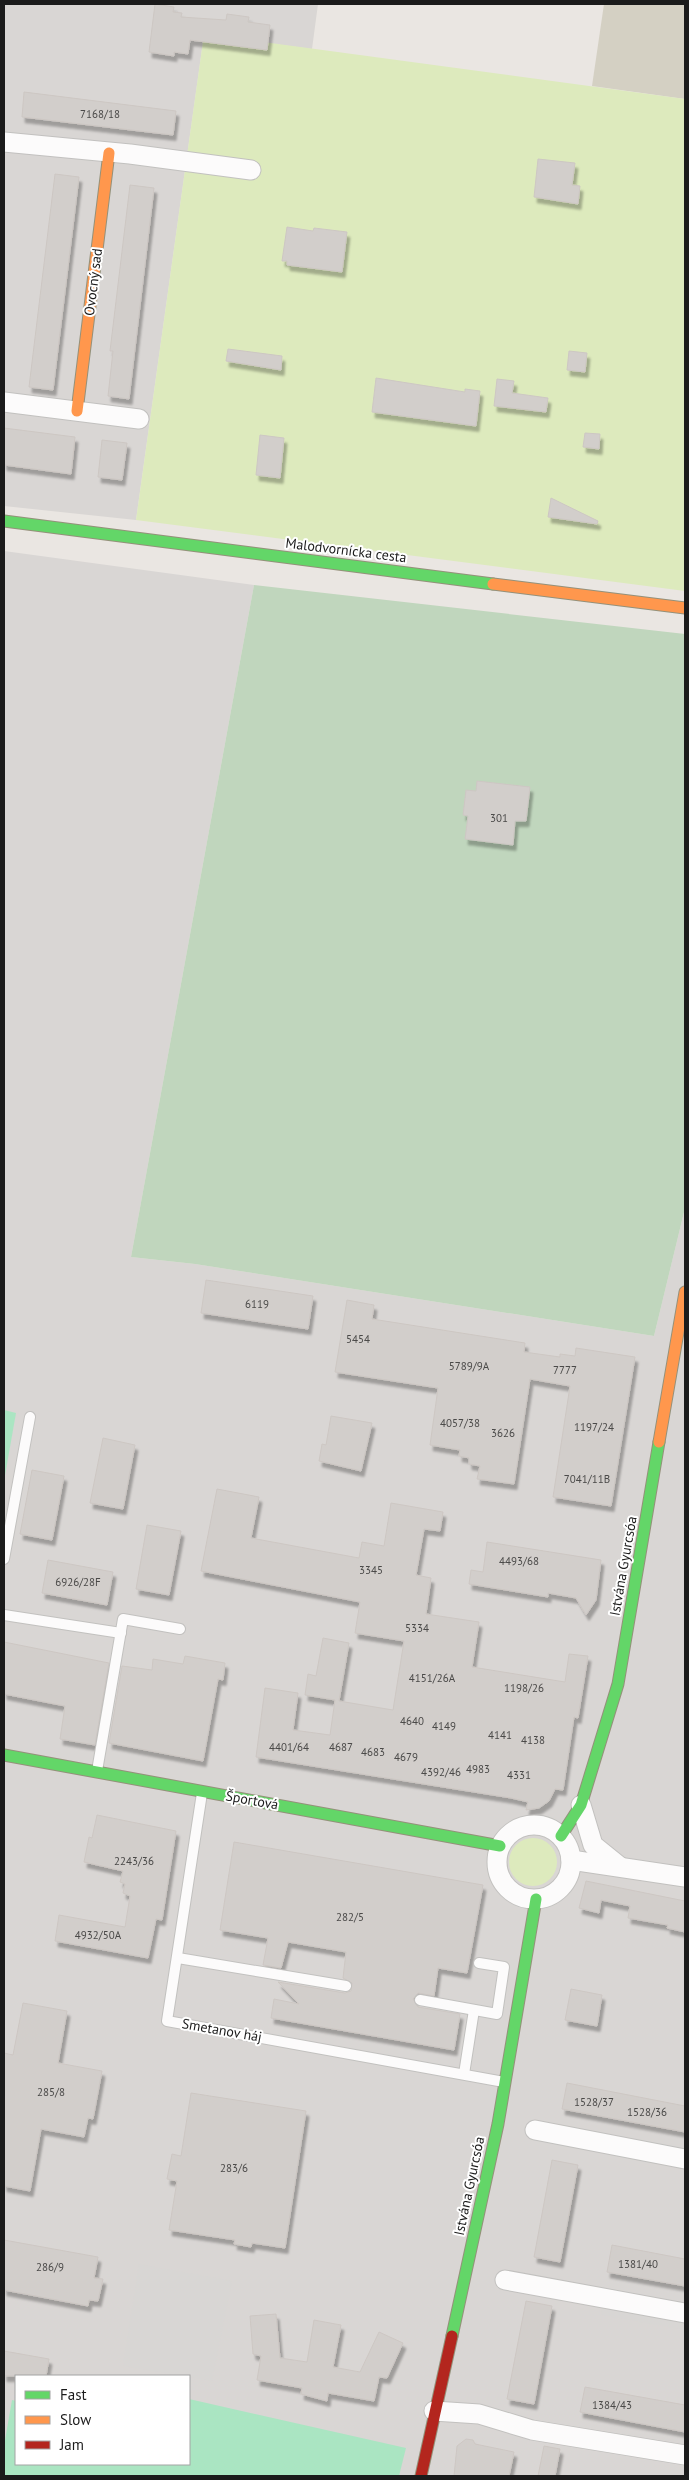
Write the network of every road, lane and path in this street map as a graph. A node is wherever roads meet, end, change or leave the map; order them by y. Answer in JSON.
{"nodes":[{"id":1,"x":4,"y":142,"type":"edge"},
{"id":2,"x":109,"y":152,"type":"junction"},
{"id":3,"x":251,"y":170,"type":"dead end"},
{"id":4,"x":4,"y":402,"type":"edge"},
{"id":5,"x":77,"y":411,"type":"junction"},
{"id":6,"x":139,"y":419,"type":"dead end"},
{"id":7,"x":4,"y":521,"type":"edge"},
{"id":8,"x":685,"y":608,"type":"edge"},
{"id":9,"x":685,"y":1292,"type":"edge"},
{"id":10,"x":30,"y":1416,"type":"dead end"},
{"id":11,"x":4,"y":1558,"type":"edge"},
{"id":12,"x":4,"y":1615,"type":"edge"},
{"id":13,"x":180,"y":1629,"type":"dead end"},
{"id":14,"x":121,"y":1633,"type":"junction"},
{"id":15,"x":4,"y":1755,"type":"edge"},
{"id":16,"x":96,"y":1772,"type":"junction"},
{"id":17,"x":203,"y":1791,"type":"junction"},
{"id":18,"x":581,"y":1805,"type":"junction"},
{"id":19,"x":561,"y":1836,"type":"junction"},
{"id":20,"x":500,"y":1846,"type":"junction"},
{"id":21,"x":571,"y":1860,"type":"junction"},
{"id":22,"x":620,"y":1866,"type":"junction"},
{"id":23,"x":685,"y":1877,"type":"edge"},
{"id":24,"x":536,"y":1899,"type":"junction"},
{"id":25,"x":178,"y":1958,"type":"junction"},
{"id":26,"x":479,"y":1963,"type":"dead end"},
{"id":27,"x":346,"y":1986,"type":"dead end"},
{"id":28,"x":420,"y":2000,"type":"dead end"},
{"id":29,"x":474,"y":2010,"type":"junction"},
{"id":30,"x":464,"y":2074,"type":"junction"},
{"id":31,"x":505,"y":2082,"type":"junction"},
{"id":32,"x":535,"y":2130,"type":"dead end"},
{"id":33,"x":685,"y":2159,"type":"edge"},
{"id":34,"x":505,"y":2280,"type":"dead end"},
{"id":35,"x":685,"y":2313,"type":"edge"},
{"id":36,"x":434,"y":2411,"type":"junction"},
{"id":37,"x":685,"y":2455,"type":"edge"},
{"id":38,"x":421,"y":2476,"type":"edge"}],
"edges":[{"from":1,"to":2,"type":"street"},
{"from":2,"to":3,"type":"street"},
{"from":2,"to":5,"type":"street","name":"Ovocný sad"},
{"from":4,"to":5,"type":"street"},
{"from":5,"to":6,"type":"street"},
{"from":7,"to":8,"type":"street","name":"Malodvornícka cesta"},
{"from":9,"to":18,"type":"street","name":"Istvána Gyurcsóa"},
{"from":10,"to":11,"type":"lane"},
{"from":12,"to":14,"type":"lane"},
{"from":13,"to":14,"type":"lane"},
{"from":14,"to":16,"type":"lane"},
{"from":15,"to":16,"type":"street","name":"Športová"},
{"from":16,"to":17,"type":"street","name":"Športová"},
{"from":17,"to":20,"type":"street","name":"Športová"},
{"from":17,"to":25,"type":"lane","name":"Smetanov háj"},
{"from":18,"to":19,"type":"street","name":"Istvána Gyurcsóa"},
{"from":18,"to":22,"type":"street"},
{"from":19,"to":20,"type":"street"},
{"from":19,"to":21,"type":"street"},
{"from":20,"to":24,"type":"street"},
{"from":21,"to":22,"type":"street"},
{"from":21,"to":24,"type":"street"},
{"from":22,"to":23,"type":"street"},
{"from":24,"to":31,"type":"street","name":"Istvána Gyurcsóa"},
{"from":25,"to":27,"type":"lane"},
{"from":25,"to":30,"type":"lane","name":"Smetanov háj"},
{"from":26,"to":29,"type":"lane"},
{"from":28,"to":29,"type":"lane"},
{"from":29,"to":30,"type":"lane"},
{"from":30,"to":31,"type":"lane","name":"Smetanov háj"},
{"from":31,"to":36,"type":"street","name":"Istvána Gyurcsóa"},
{"from":32,"to":33,"type":"street"},
{"from":34,"to":35,"type":"street"},
{"from":36,"to":37,"type":"street"},
{"from":36,"to":38,"type":"street","name":"Istvána Gyurcsóa"}]}
